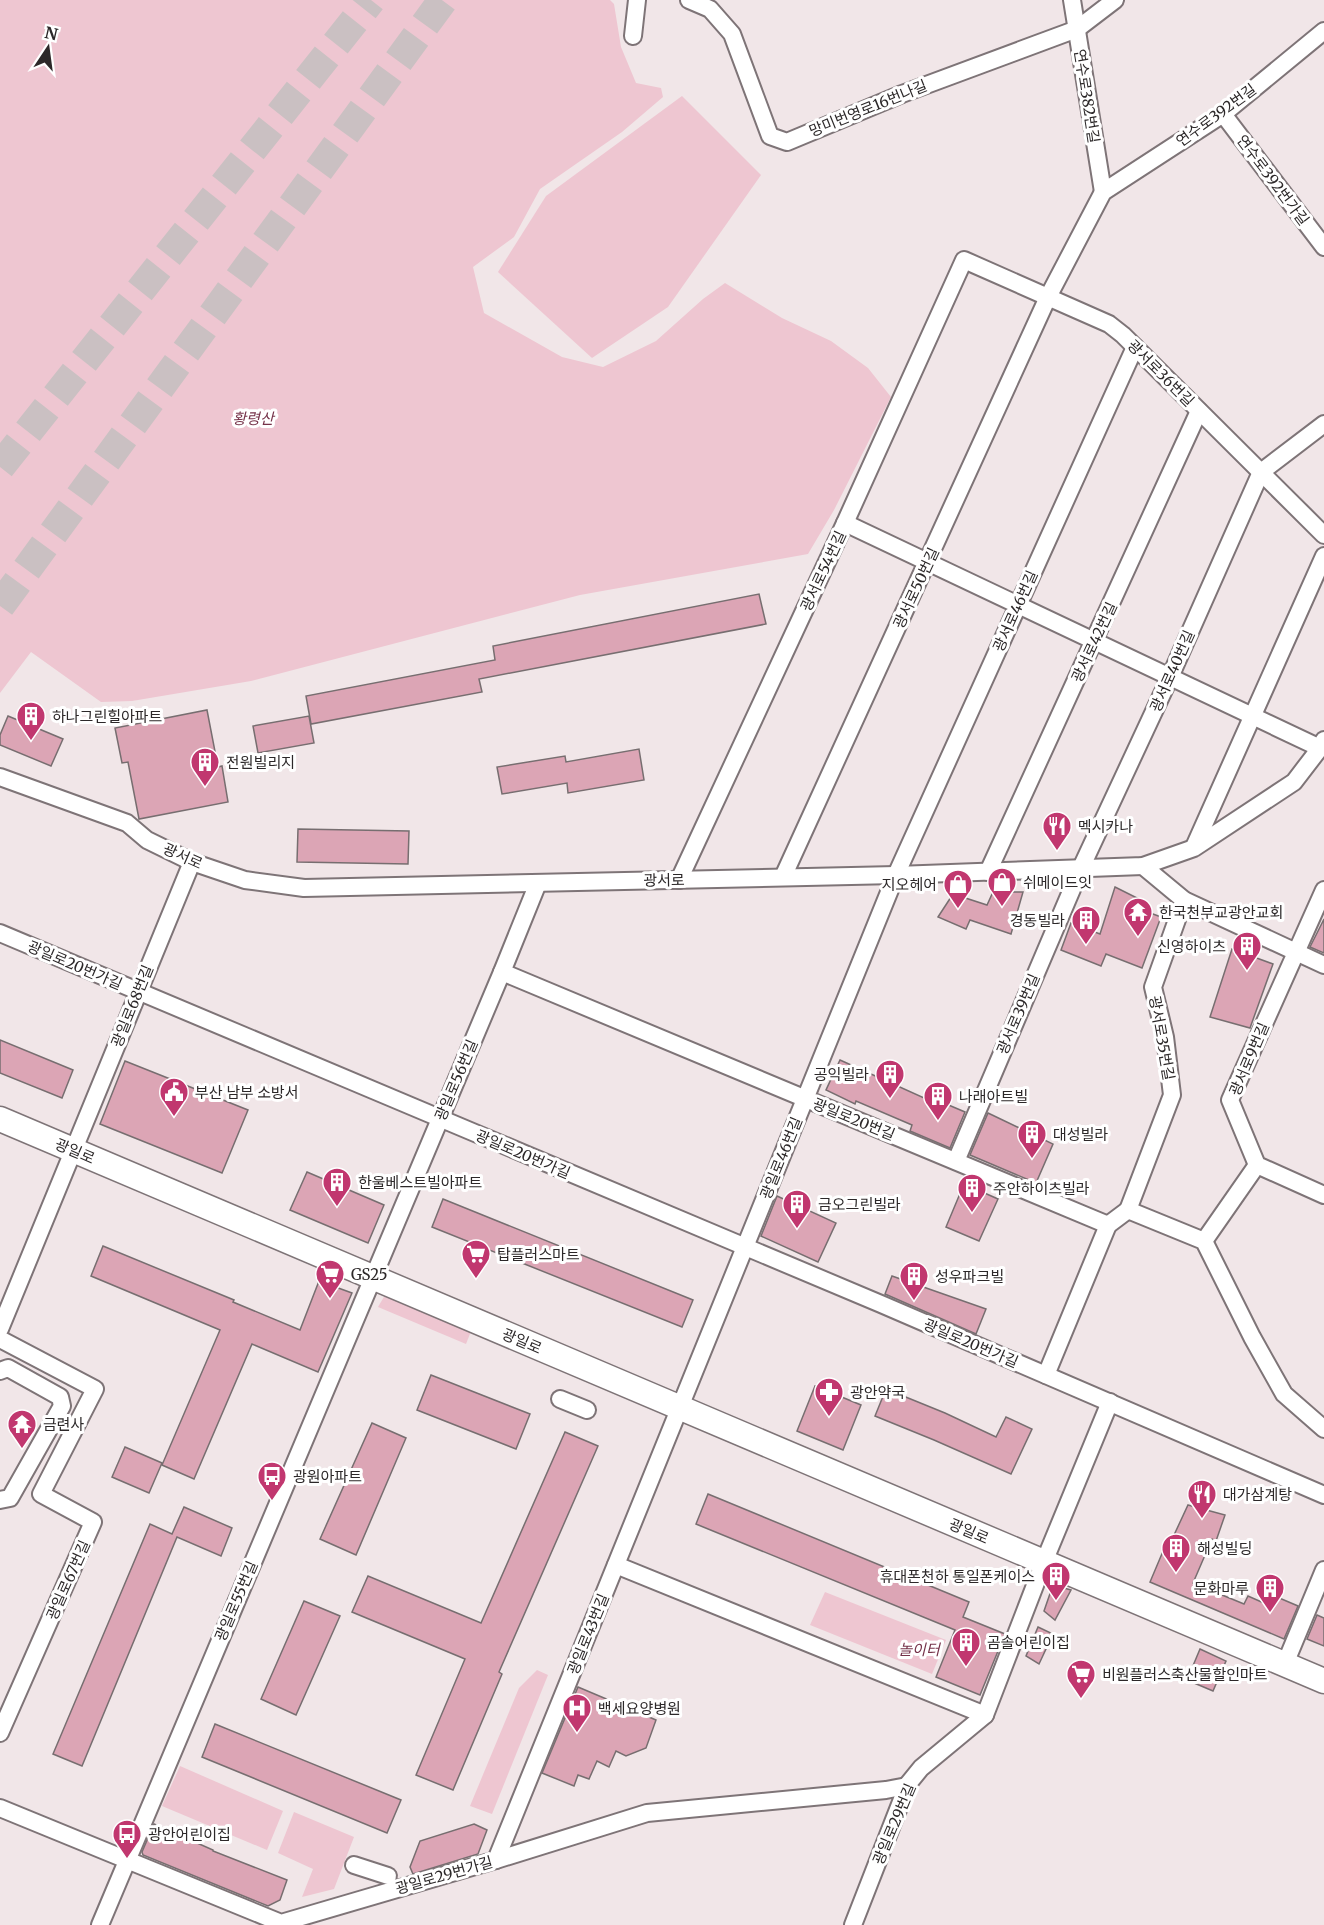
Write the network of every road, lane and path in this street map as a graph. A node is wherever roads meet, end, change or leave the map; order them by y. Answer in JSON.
{"nodes":[{"id":1,"x":637,"y":0,"type":"edge"},
{"id":2,"x":689,"y":0,"type":"edge"},
{"id":3,"x":1072,"y":0,"type":"edge"},
{"id":4,"x":1114,"y":0,"type":"edge"},
{"id":5,"x":1077,"y":29,"type":"junction"},
{"id":6,"x":1324,"y":31,"type":"edge"},
{"id":7,"x":633,"y":36,"type":"dead end"},
{"id":8,"x":1223,"y":114,"type":"junction"},
{"id":9,"x":1103,"y":192,"type":"junction"},
{"id":10,"x":1324,"y":247,"type":"edge"},
{"id":11,"x":964,"y":260,"type":"joint"},
{"id":12,"x":1048,"y":297,"type":"junction"},
{"id":13,"x":1134,"y":347,"type":"junction"},
{"id":14,"x":1199,"y":411,"type":"junction"},
{"id":15,"x":1324,"y":424,"type":"edge"},
{"id":16,"x":1261,"y":472,"type":"junction"},
{"id":17,"x":845,"y":523,"type":"junction"},
{"id":18,"x":1324,"y":535,"type":"edge"},
{"id":19,"x":1324,"y":556,"type":"edge"},
{"id":20,"x":928,"y":562,"type":"junction"},
{"id":21,"x":1018,"y":605,"type":"junction"},
{"id":22,"x":1095,"y":641,"type":"junction"},
{"id":23,"x":1170,"y":676,"type":"junction"},
{"id":24,"x":1253,"y":716,"type":"junction"},
{"id":25,"x":1322,"y":744,"type":"edge"},
{"id":26,"x":0,"y":777,"type":"edge"},
{"id":27,"x":1194,"y":848,"type":"junction"},
{"id":28,"x":192,"y":862,"type":"junction"},
{"id":29,"x":1143,"y":866,"type":"junction"},
{"id":30,"x":1081,"y":868,"type":"junction"},
{"id":31,"x":988,"y":872,"type":"junction"},
{"id":32,"x":896,"y":875,"type":"junction"},
{"id":33,"x":783,"y":877,"type":"junction"},
{"id":34,"x":679,"y":880,"type":"junction"},
{"id":35,"x":538,"y":883,"type":"junction"},
{"id":36,"x":1324,"y":890,"type":"edge"},
{"id":37,"x":1184,"y":900,"type":"junction"},
{"id":38,"x":0,"y":933,"type":"edge"},
{"id":39,"x":1295,"y":952,"type":"junction"},
{"id":40,"x":1324,"y":965,"type":"edge"},
{"id":41,"x":502,"y":972,"type":"junction"},
{"id":42,"x":138,"y":992,"type":"junction"},
{"id":43,"x":805,"y":1098,"type":"junction"},
{"id":44,"x":0,"y":1119,"type":"edge"},
{"id":45,"x":440,"y":1119,"type":"junction"},
{"id":46,"x":73,"y":1150,"type":"junction"},
{"id":47,"x":956,"y":1161,"type":"junction"},
{"id":48,"x":1257,"y":1165,"type":"junction"},
{"id":49,"x":1324,"y":1195,"type":"edge"},
{"id":50,"x":1128,"y":1210,"type":"junction"},
{"id":51,"x":1108,"y":1225,"type":"junction"},
{"id":52,"x":1204,"y":1241,"type":"junction"},
{"id":53,"x":744,"y":1248,"type":"junction"},
{"id":54,"x":373,"y":1277,"type":"junction"},
{"id":55,"x":6,"y":1296,"type":"edge"},
{"id":56,"x":0,"y":1329,"type":"edge"},
{"id":57,"x":0,"y":1339,"type":"edge"},
{"id":58,"x":0,"y":1371,"type":"edge"},
{"id":59,"x":1046,"y":1375,"type":"junction"},
{"id":60,"x":560,"y":1399,"type":"dead end"},
{"id":61,"x":1110,"y":1402,"type":"junction"},
{"id":62,"x":680,"y":1407,"type":"junction"},
{"id":63,"x":587,"y":1410,"type":"dead end"},
{"id":64,"x":1323,"y":1426,"type":"edge"},
{"id":65,"x":1324,"y":1495,"type":"edge"},
{"id":66,"x":0,"y":1500,"type":"edge"},
{"id":67,"x":1044,"y":1562,"type":"junction"},
{"id":68,"x":615,"y":1565,"type":"junction"},
{"id":69,"x":1324,"y":1570,"type":"edge"},
{"id":70,"x":1285,"y":1664,"type":"junction"},
{"id":71,"x":1324,"y":1681,"type":"edge"},
{"id":72,"x":985,"y":1715,"type":"junction"},
{"id":73,"x":0,"y":1733,"type":"edge"},
{"id":74,"x":907,"y":1786,"type":"junction"},
{"id":75,"x":0,"y":1808,"type":"edge"},
{"id":76,"x":127,"y":1860,"type":"junction"},
{"id":77,"x":496,"y":1860,"type":"junction"},
{"id":78,"x":354,"y":1865,"type":"dead end"},
{"id":79,"x":388,"y":1876,"type":"dead end"},
{"id":80,"x":280,"y":1924,"type":"edge"},
{"id":81,"x":99,"y":1925,"type":"edge"},
{"id":82,"x":853,"y":1925,"type":"edge"}],
"edges":[{"from":1,"to":7,"type":"street"},
{"from":2,"to":5,"type":"street","name":"망미번영로16번나길"},
{"from":3,"to":5,"type":"street","name":"연수로382번길"},
{"from":4,"to":5,"type":"street","name":"망미번영로16번나길"},
{"from":5,"to":9,"type":"street","name":"연수로382번길"},
{"from":6,"to":8,"type":"street","name":"연수로392번길"},
{"from":8,"to":9,"type":"street","name":"연수로392번길"},
{"from":8,"to":10,"type":"street","name":"연수로392번가길"},
{"from":9,"to":12,"type":"street","name":"광서로50번길"},
{"from":11,"to":12,"type":"street","name":"광서로36번길"},
{"from":11,"to":17,"type":"street","name":"광서로54번길"},
{"from":12,"to":13,"type":"street","name":"광서로36번길"},
{"from":12,"to":20,"type":"street","name":"광서로50번길"},
{"from":13,"to":14,"type":"street","name":"광서로36번길"},
{"from":13,"to":21,"type":"street","name":"광서로46번길"},
{"from":14,"to":16,"type":"street","name":"광서로36번길"},
{"from":14,"to":22,"type":"street","name":"광서로42번길"},
{"from":15,"to":16,"type":"street"},
{"from":16,"to":18,"type":"street","name":"광서로36번길"},
{"from":16,"to":23,"type":"street","name":"광서로40번길"},
{"from":17,"to":20,"type":"street"},
{"from":17,"to":34,"type":"street","name":"광서로54번길"},
{"from":19,"to":24,"type":"street"},
{"from":20,"to":21,"type":"street"},
{"from":20,"to":33,"type":"street","name":"광서로50번길"},
{"from":21,"to":22,"type":"street"},
{"from":21,"to":32,"type":"street","name":"광서로46번길"},
{"from":22,"to":23,"type":"street"},
{"from":22,"to":31,"type":"street","name":"광서로42번길"},
{"from":23,"to":24,"type":"street"},
{"from":23,"to":30,"type":"street","name":"광서로40번길"},
{"from":24,"to":25,"type":"street"},
{"from":24,"to":27,"type":"street"},
{"from":25,"to":27,"type":"street"},
{"from":26,"to":28,"type":"street","name":"광서로"},
{"from":27,"to":29,"type":"street"},
{"from":28,"to":35,"type":"street","name":"광서로"},
{"from":28,"to":42,"type":"street","name":"광일로68번길"},
{"from":29,"to":30,"type":"street","name":"광서로"},
{"from":29,"to":37,"type":"street"},
{"from":30,"to":31,"type":"street","name":"광서로"},
{"from":30,"to":47,"type":"street","name":"광서로39번길"},
{"from":31,"to":32,"type":"street","name":"광서로"},
{"from":32,"to":33,"type":"street","name":"광서로"},
{"from":32,"to":43,"type":"street","name":"광일로46번길"},
{"from":33,"to":34,"type":"street","name":"광서로"},
{"from":34,"to":35,"type":"street","name":"광서로"},
{"from":35,"to":41,"type":"street","name":"광일로56번길"},
{"from":36,"to":39,"type":"street","name":"광서로9번길"},
{"from":37,"to":39,"type":"street"},
{"from":37,"to":50,"type":"street","name":"광서로35번길"},
{"from":38,"to":42,"type":"street","name":"광일로20번가길"},
{"from":39,"to":40,"type":"street"},
{"from":39,"to":48,"type":"street","name":"광서로9번길"},
{"from":41,"to":43,"type":"street","name":"광일로20번길"},
{"from":41,"to":45,"type":"street","name":"광일로56번길"},
{"from":42,"to":45,"type":"street","name":"광일로20번가길"},
{"from":42,"to":46,"type":"street","name":"광일로68번길"},
{"from":43,"to":47,"type":"street","name":"광일로20번길"},
{"from":43,"to":53,"type":"street","name":"광일로46번길"},
{"from":44,"to":46,"type":"street","name":"광일로"},
{"from":45,"to":53,"type":"street","name":"광일로20번가길"},
{"from":45,"to":54,"type":"street","name":"광일로56번길"},
{"from":46,"to":54,"type":"street","name":"광일로"},
{"from":46,"to":55,"type":"street"},
{"from":47,"to":51,"type":"street","name":"광일로20번길"},
{"from":48,"to":49,"type":"street"},
{"from":48,"to":52,"type":"street"},
{"from":50,"to":51,"type":"street"},
{"from":50,"to":52,"type":"street"},
{"from":51,"to":59,"type":"street"},
{"from":52,"to":64,"type":"street"},
{"from":53,"to":59,"type":"street","name":"광일로20번가길"},
{"from":53,"to":62,"type":"street","name":"광일로46번길"},
{"from":54,"to":62,"type":"street","name":"광일로"},
{"from":54,"to":76,"type":"street","name":"광일로55번길"},
{"from":55,"to":56,"type":"street"},
{"from":57,"to":73,"type":"street","name":"광일로67번길"},
{"from":58,"to":66,"type":"street"},
{"from":59,"to":61,"type":"street","name":"광일로20번가길"},
{"from":60,"to":63,"type":"street"},
{"from":61,"to":65,"type":"street","name":"광일로20번가길"},
{"from":61,"to":67,"type":"street"},
{"from":62,"to":67,"type":"street","name":"광일로"},
{"from":62,"to":68,"type":"street","name":"광일로43번길"},
{"from":67,"to":70,"type":"street","name":"광일로"},
{"from":67,"to":72,"type":"street","name":"광일로29번길"},
{"from":68,"to":72,"type":"street"},
{"from":68,"to":77,"type":"street","name":"광일로43번길"},
{"from":69,"to":70,"type":"street"},
{"from":70,"to":71,"type":"street","name":"광일로"},
{"from":72,"to":74,"type":"street","name":"광일로29번길"},
{"from":74,"to":77,"type":"street","name":"광일로29번가길"},
{"from":74,"to":82,"type":"street","name":"광일로29번길"},
{"from":75,"to":76,"type":"street","name":"광일로29번가길"},
{"from":76,"to":80,"type":"street","name":"광일로29번가길"},
{"from":76,"to":81,"type":"street","name":"광일로55번길"},
{"from":77,"to":80,"type":"street","name":"광일로29번가길"},
{"from":78,"to":79,"type":"street"}]}
